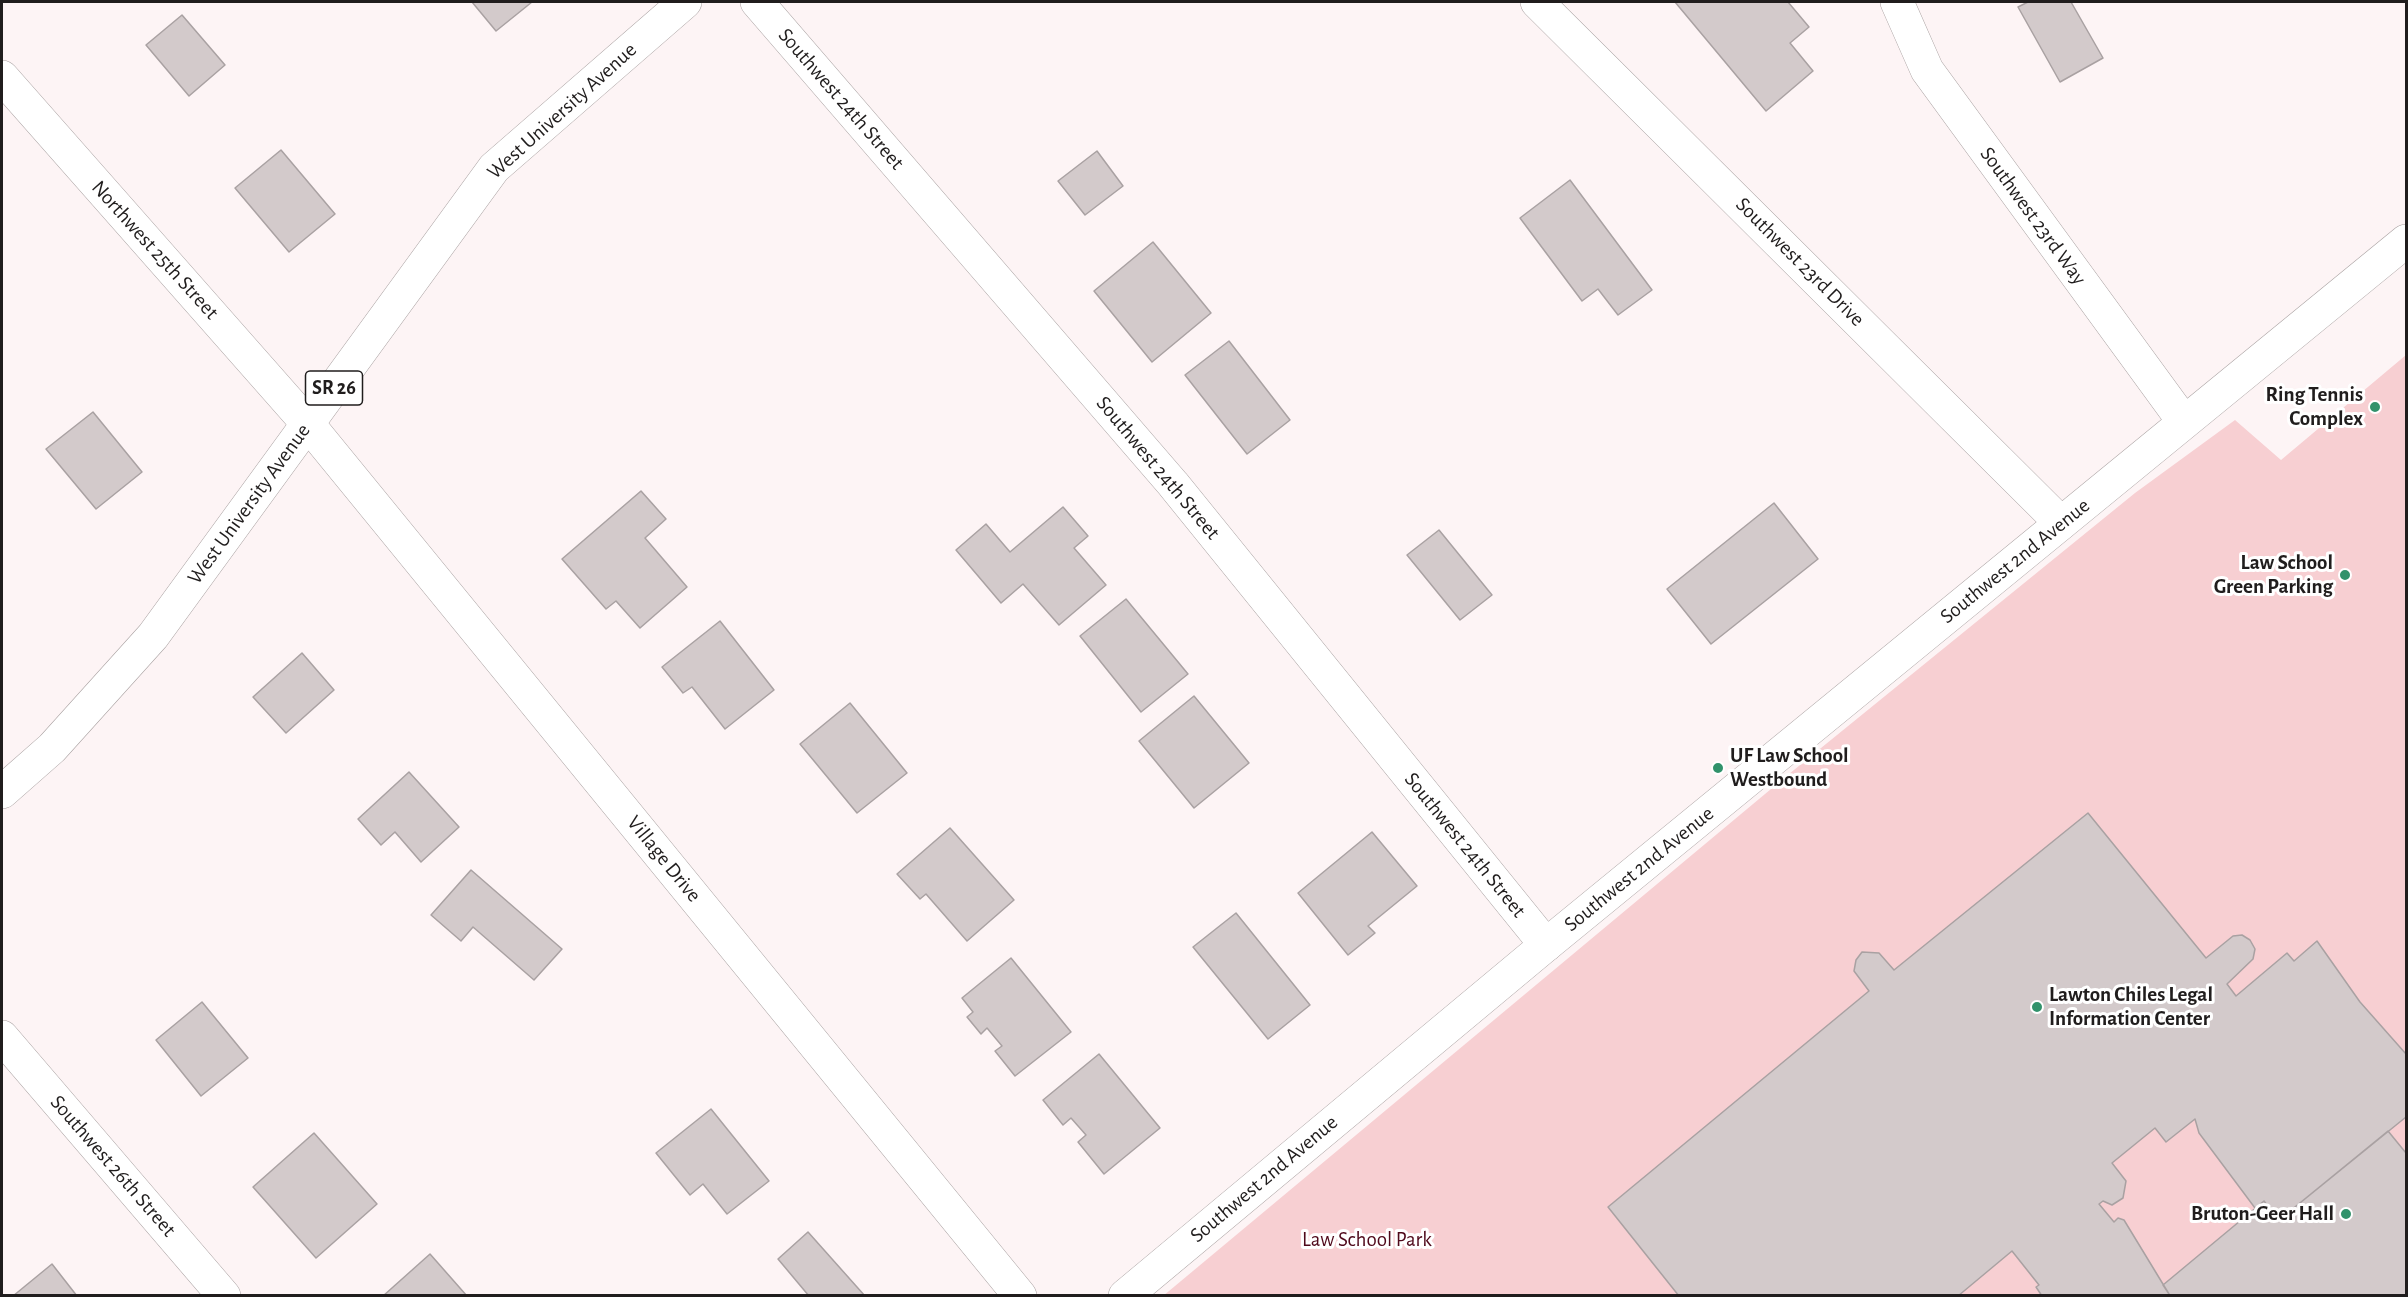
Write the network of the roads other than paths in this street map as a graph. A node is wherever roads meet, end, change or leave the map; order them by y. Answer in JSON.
{"nodes":[{"id":1,"x":685,"y":2,"type":"edge"},
{"id":2,"x":1537,"y":2,"type":"edge"},
{"id":3,"x":1897,"y":2,"type":"edge"},
{"id":4,"x":766,"y":11,"type":"edge"},
{"id":5,"x":2,"y":77,"type":"edge"},
{"id":6,"x":2406,"y":242,"type":"edge"},
{"id":7,"x":2184,"y":423,"type":"junction"},
{"id":8,"x":308,"y":424,"type":"junction"},
{"id":9,"x":2061,"y":523,"type":"junction"},
{"id":10,"x":2,"y":792,"type":"edge"},
{"id":11,"x":1546,"y":945,"type":"junction"},
{"id":12,"x":2,"y":1037,"type":"edge"},
{"id":13,"x":224,"y":1296,"type":"edge"},
{"id":14,"x":1020,"y":1296,"type":"edge"},
{"id":15,"x":1125,"y":1296,"type":"edge"}],
"edges":[{"from":1,"to":8,"type":"street","name":"West University Avenue","number":"SR 26"},
{"from":2,"to":9,"type":"street","name":"Southwest 23rd Drive"},
{"from":3,"to":7,"type":"street","name":"Southwest 23rd Way"},
{"from":4,"to":11,"type":"street","name":"Southwest 24th Street"},
{"from":5,"to":8,"type":"street","name":"Northwest 25th Street"},
{"from":6,"to":7,"type":"street","name":"Southwest 2nd Avenue"},
{"from":7,"to":9,"type":"street","name":"Southwest 2nd Avenue"},
{"from":8,"to":10,"type":"street","name":"West University Avenue","number":"SR 26"},
{"from":8,"to":14,"type":"street","name":"Village Drive"},
{"from":9,"to":11,"type":"street","name":"Southwest 2nd Avenue"},
{"from":11,"to":15,"type":"street","name":"Southwest 2nd Avenue"},
{"from":12,"to":13,"type":"street","name":"Southwest 26th Street"}]}
